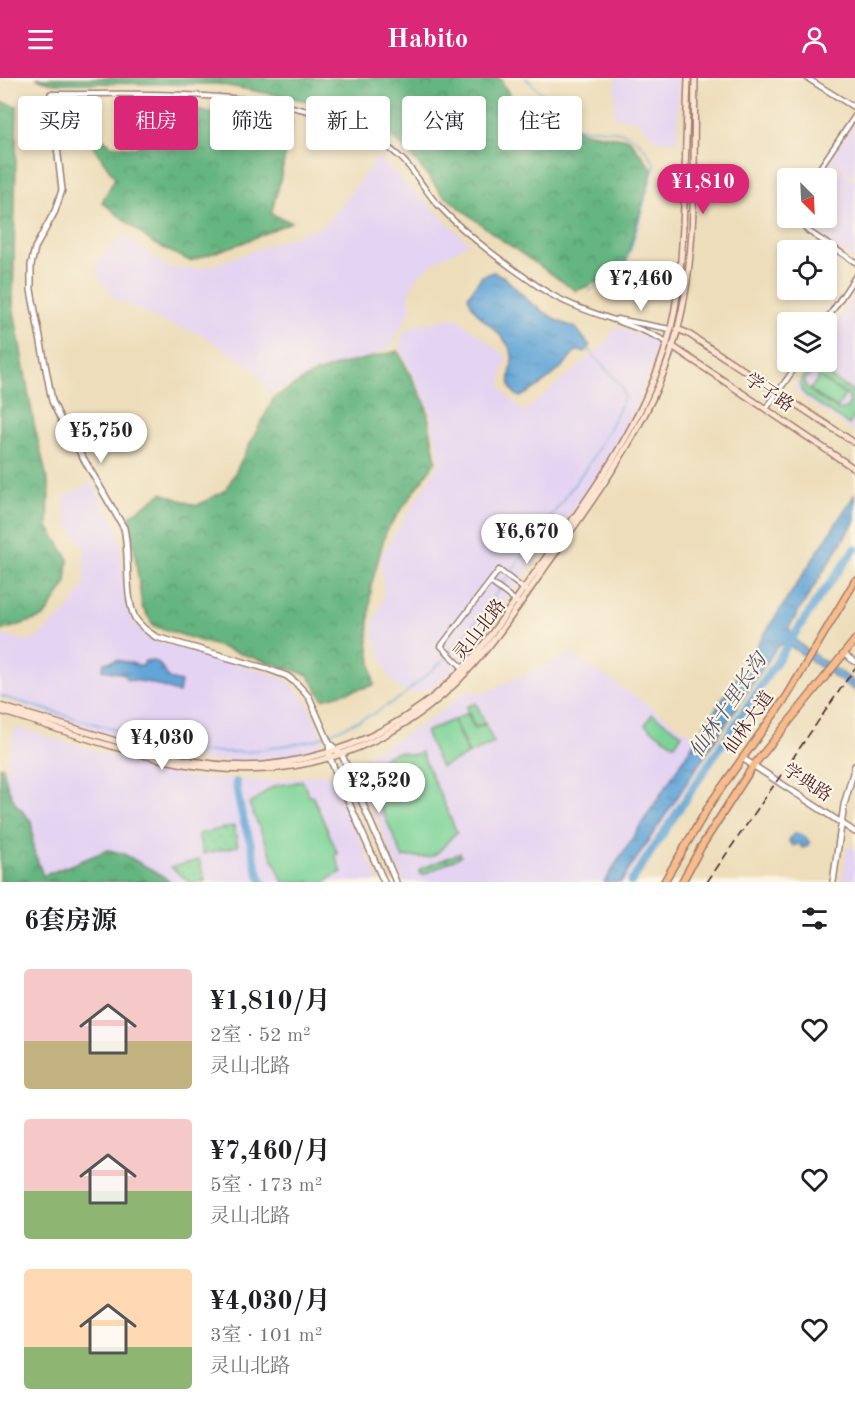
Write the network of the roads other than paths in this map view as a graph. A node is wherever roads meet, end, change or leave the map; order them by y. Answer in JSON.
{"nodes":[{"id":1,"x":688,"y":78,"type":"edge"},
{"id":2,"x":695,"y":78,"type":"edge"},
{"id":3,"x":807,"y":78,"type":"edge"},
{"id":4,"x":51,"y":94,"type":"joint"},
{"id":5,"x":855,"y":108,"type":"edge"},
{"id":6,"x":855,"y":116,"type":"edge"},
{"id":7,"x":820,"y":168,"type":"edge"},
{"id":8,"x":806,"y":228,"type":"edge"},
{"id":9,"x":855,"y":262,"type":"edge"},
{"id":10,"x":855,"y":277,"type":"edge"},
{"id":11,"x":832,"y":312,"type":"edge"},
{"id":12,"x":608,"y":317,"type":"junction"},
{"id":13,"x":670,"y":328,"type":"junction"},
{"id":14,"x":678,"y":329,"type":"junction"},
{"id":15,"x":667,"y":342,"type":"junction"},
{"id":16,"x":673,"y":347,"type":"junction"},
{"id":17,"x":792,"y":372,"type":"edge"},
{"id":18,"x":778,"y":392,"type":"junction"},
{"id":19,"x":766,"y":409,"type":"junction"},
{"id":20,"x":855,"y":443,"type":"edge"},
{"id":21,"x":855,"y":469,"type":"edge"},
{"id":22,"x":855,"y":581,"type":"edge"},
{"id":23,"x":490,"y":582,"type":"junction"},
{"id":24,"x":526,"y":590,"type":"junction"},
{"id":25,"x":518,"y":602,"type":"junction"},
{"id":26,"x":855,"y":640,"type":"edge"},
{"id":27,"x":844,"y":655,"type":"junction"},
{"id":28,"x":855,"y":662,"type":"edge"},
{"id":29,"x":464,"y":668,"type":"junction"},
{"id":30,"x":0,"y":706,"type":"edge"},
{"id":31,"x":0,"y":711,"type":"edge"},
{"id":32,"x":329,"y":743,"type":"junction"},
{"id":33,"x":340,"y":752,"type":"junction"},
{"id":34,"x":330,"y":756,"type":"junction"},
{"id":35,"x":742,"y":758,"type":"junction"},
{"id":36,"x":753,"y":766,"type":"junction"},
{"id":37,"x":855,"y":766,"type":"edge"},
{"id":38,"x":712,"y":801,"type":"junction"},
{"id":39,"x":727,"y":805,"type":"junction"},
{"id":40,"x":842,"y":823,"type":"junction"},
{"id":41,"x":855,"y":832,"type":"edge"},
{"id":42,"x":384,"y":882,"type":"edge"},
{"id":43,"x":396,"y":882,"type":"edge"},
{"id":44,"x":664,"y":882,"type":"edge"},
{"id":45,"x":682,"y":882,"type":"edge"},
{"id":46,"x":833,"y":882,"type":"edge"}],
"edges":[{"from":1,"to":13,"type":"main road","name":"灵山北路"},
{"from":2,"to":14,"type":"main road","name":"灵山北路"},
{"from":3,"to":5,"type":"street"},
{"from":4,"to":12,"type":"street"},
{"from":4,"to":32,"type":"street"},
{"from":6,"to":7,"type":"street"},
{"from":8,"to":9,"type":"street"},
{"from":10,"to":11,"type":"street"},
{"from":12,"to":13,"type":"street"},
{"from":12,"to":15,"type":"street"},
{"from":13,"to":14,"type":"main road","name":"学子路"},
{"from":13,"to":15,"type":"main road","name":"灵山北路"},
{"from":14,"to":16,"type":"main road","name":"灵山北路"},
{"from":14,"to":18,"type":"main road","name":"学子路"},
{"from":15,"to":16,"type":"main road","name":"学子路"},
{"from":15,"to":24,"type":"main road","name":"灵山北路"},
{"from":16,"to":19,"type":"main road","name":"学子路"},
{"from":16,"to":24,"type":"main road","name":"灵山北路"},
{"from":17,"to":18,"type":"street"},
{"from":18,"to":19,"type":"street"},
{"from":18,"to":20,"type":"main road","name":"学子路"},
{"from":19,"to":21,"type":"main road","name":"学子路"},
{"from":22,"to":35,"type":"main road","name":"仙林大道"},
{"from":23,"to":24,"type":"street"},
{"from":23,"to":25,"type":"street"},
{"from":23,"to":29,"type":"street"},
{"from":24,"to":25,"type":"main road","name":"灵山北路"},
{"from":25,"to":29,"type":"main road","name":"灵山北路"},
{"from":25,"to":33,"type":"main road","name":"灵山北路"},
{"from":26,"to":27,"type":"main road","name":"仙林大道"},
{"from":27,"to":28,"type":"street"},
{"from":27,"to":36,"type":"main road","name":"仙林大道"},
{"from":29,"to":33,"type":"main road","name":"灵山北路"},
{"from":30,"to":34,"type":"main road","name":"灵山北路"},
{"from":31,"to":34,"type":"main road","name":"灵山北路"},
{"from":32,"to":33,"type":"street"},
{"from":32,"to":34,"type":"street"},
{"from":33,"to":34,"type":"main road","name":"灵山北路"},
{"from":33,"to":43,"type":"street"},
{"from":34,"to":42,"type":"street"},
{"from":35,"to":36,"type":"street","name":"学典路"},
{"from":35,"to":38,"type":"main road","name":"仙林大道"},
{"from":36,"to":39,"type":"main road","name":"仙林大道"},
{"from":36,"to":40,"type":"street","name":"学典路"},
{"from":37,"to":40,"type":"street"},
{"from":38,"to":39,"type":"main road"},
{"from":38,"to":44,"type":"main road","name":"仙林大道"},
{"from":39,"to":45,"type":"main road","name":"仙林大道"},
{"from":40,"to":41,"type":"street","name":"学典路"},
{"from":40,"to":46,"type":"street"}]}
